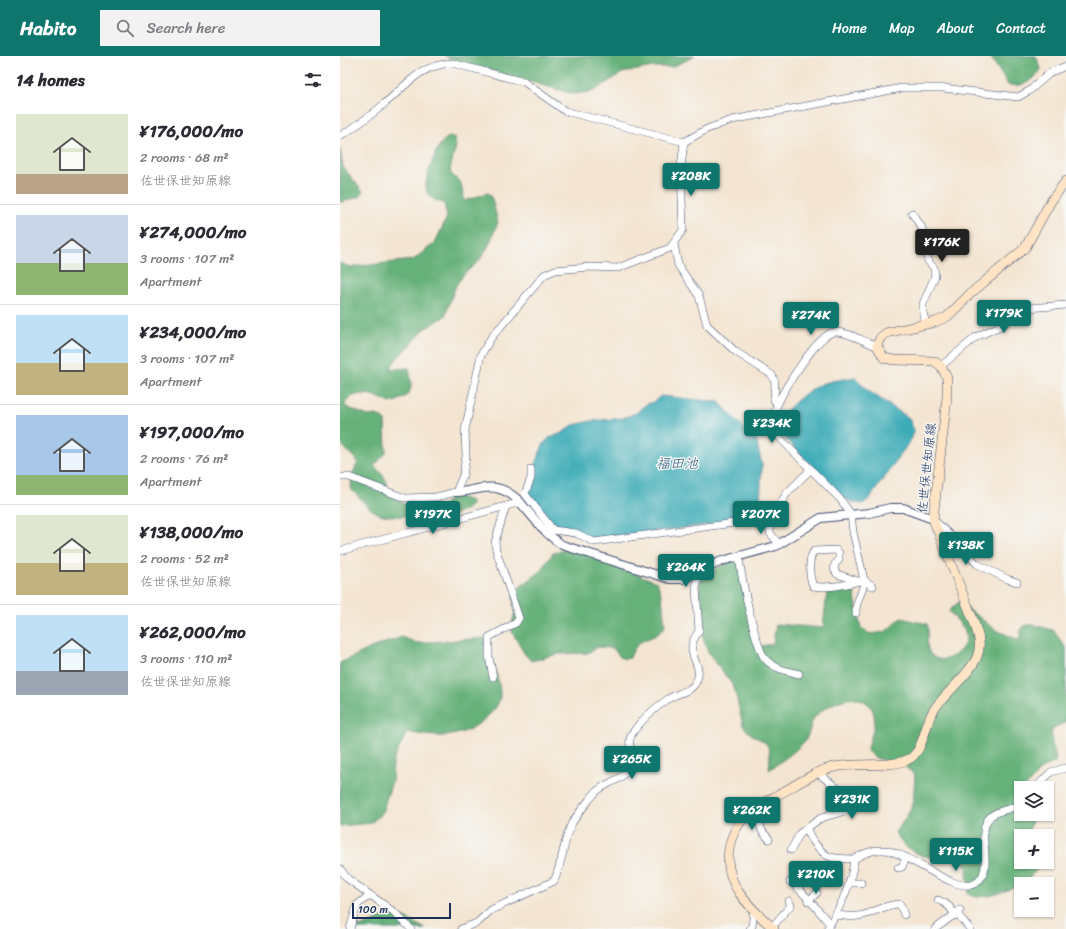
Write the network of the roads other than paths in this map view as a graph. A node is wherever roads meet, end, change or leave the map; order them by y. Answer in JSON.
{"nodes":[{"id":1,"x":1066,"y":66,"type":"edge"},
{"id":2,"x":340,"y":136,"type":"edge"},
{"id":3,"x":684,"y":142,"type":"junction"},
{"id":4,"x":1066,"y":181,"type":"edge"},
{"id":5,"x":912,"y":213,"type":"dead end"},
{"id":6,"x":674,"y":244,"type":"junction"},
{"id":7,"x":1066,"y":305,"type":"edge"},
{"id":8,"x":926,"y":324,"type":"junction"},
{"id":9,"x":877,"y":346,"type":"junction"},
{"id":10,"x":941,"y":366,"type":"junction"},
{"id":11,"x":777,"y":404,"type":"junction"},
{"id":12,"x":531,"y":469,"type":"dead end"},
{"id":13,"x":811,"y":469,"type":"junction"},
{"id":14,"x":340,"y":477,"type":"edge"},
{"id":15,"x":456,"y":492,"type":"junction"},
{"id":16,"x":521,"y":502,"type":"junction"},
{"id":17,"x":506,"y":506,"type":"junction"},
{"id":18,"x":851,"y":514,"type":"junction"},
{"id":19,"x":771,"y":518,"type":"junction"},
{"id":20,"x":933,"y":519,"type":"junction"},
{"id":21,"x":779,"y":544,"type":"junction"},
{"id":22,"x":340,"y":551,"type":"edge"},
{"id":23,"x":739,"y":556,"type":"junction"},
{"id":24,"x":699,"y":571,"type":"junction"},
{"id":25,"x":861,"y":580,"type":"junction"},
{"id":26,"x":1017,"y":582,"type":"dead end"},
{"id":27,"x":873,"y":586,"type":"dead end"},
{"id":28,"x":856,"y":612,"type":"dead end"},
{"id":29,"x":799,"y":674,"type":"dead end"},
{"id":30,"x":493,"y":677,"type":"dead end"},
{"id":31,"x":1066,"y":762,"type":"edge"},
{"id":32,"x":1066,"y":768,"type":"edge"},
{"id":33,"x":1051,"y":772,"type":"junction"},
{"id":34,"x":818,"y":774,"type":"junction"},
{"id":35,"x":1042,"y":781,"type":"edge"},
{"id":36,"x":1014,"y":806,"type":"edge"},
{"id":37,"x":754,"y":809,"type":"junction"},
{"id":38,"x":807,"y":828,"type":"junction"},
{"id":39,"x":769,"y":839,"type":"dead end"},
{"id":40,"x":791,"y":850,"type":"dead end"},
{"id":41,"x":906,"y":857,"type":"junction"},
{"id":42,"x":854,"y":859,"type":"junction"},
{"id":43,"x":898,"y":868,"type":"dead end"},
{"id":44,"x":340,"y":869,"type":"edge"},
{"id":45,"x":790,"y":882,"type":"dead end"},
{"id":46,"x":849,"y":883,"type":"junction"},
{"id":47,"x":861,"y":883,"type":"dead end"},
{"id":48,"x":817,"y":893,"type":"dead end"},
{"id":49,"x":370,"y":895,"type":"junction"},
{"id":50,"x":808,"y":900,"type":"junction"},
{"id":51,"x":938,"y":900,"type":"dead end"},
{"id":52,"x":789,"y":901,"type":"dead end"},
{"id":53,"x":754,"y":911,"type":"junction"},
{"id":54,"x":957,"y":912,"type":"junction"},
{"id":55,"x":836,"y":915,"type":"junction"},
{"id":56,"x":904,"y":915,"type":"dead end"},
{"id":57,"x":828,"y":927,"type":"edge"},
{"id":58,"x":773,"y":928,"type":"edge"},
{"id":59,"x":350,"y":929,"type":"edge"},
{"id":60,"x":412,"y":929,"type":"edge"},
{"id":61,"x":460,"y":929,"type":"edge"},
{"id":62,"x":750,"y":929,"type":"edge"},
{"id":63,"x":936,"y":929,"type":"edge"},
{"id":64,"x":970,"y":929,"type":"edge"}],
"edges":[{"from":1,"to":3,"type":"street"},
{"from":2,"to":3,"type":"street"},
{"from":3,"to":6,"type":"street"},
{"from":4,"to":8,"type":"main road"},
{"from":5,"to":8,"type":"street"},
{"from":6,"to":11,"type":"street"},
{"from":6,"to":15,"type":"street"},
{"from":7,"to":10,"type":"street"},
{"from":8,"to":9,"type":"main road"},
{"from":9,"to":10,"type":"main road"},
{"from":9,"to":11,"type":"street"},
{"from":10,"to":20,"type":"main road","name":"佐世保世知原線"},
{"from":11,"to":13,"type":"street"},
{"from":12,"to":19,"type":"street"},
{"from":13,"to":18,"type":"street"},
{"from":13,"to":19,"type":"street"},
{"from":14,"to":15,"type":"street"},
{"from":15,"to":16,"type":"street"},
{"from":16,"to":17,"type":"street"},
{"from":16,"to":24,"type":"street"},
{"from":17,"to":22,"type":"street"},
{"from":17,"to":30,"type":"street"},
{"from":18,"to":20,"type":"street"},
{"from":18,"to":21,"type":"street"},
{"from":18,"to":25,"type":"street"},
{"from":19,"to":21,"type":"street"},
{"from":20,"to":26,"type":"street"},
{"from":20,"to":34,"type":"main road","name":"佐世保世知原線"},
{"from":21,"to":23,"type":"street"},
{"from":23,"to":24,"type":"street"},
{"from":23,"to":29,"type":"street"},
{"from":24,"to":61,"type":"street"},
{"from":25,"to":25,"type":"street"},
{"from":25,"to":27,"type":"street"},
{"from":25,"to":28,"type":"street"},
{"from":31,"to":33,"type":"street"},
{"from":32,"to":33,"type":"street"},
{"from":33,"to":35,"type":"street"},
{"from":34,"to":37,"type":"main road","name":"佐世保世知原線"},
{"from":34,"to":38,"type":"street"},
{"from":36,"to":41,"type":"street"},
{"from":37,"to":39,"type":"street"},
{"from":37,"to":53,"type":"main road","name":"佐世保世知原線"},
{"from":38,"to":40,"type":"street"},
{"from":38,"to":42,"type":"street"},
{"from":41,"to":42,"type":"street"},
{"from":41,"to":43,"type":"street"},
{"from":42,"to":46,"type":"street"},
{"from":44,"to":49,"type":"street"},
{"from":45,"to":50,"type":"street"},
{"from":46,"to":47,"type":"street"},
{"from":46,"to":55,"type":"street"},
{"from":48,"to":50,"type":"street"},
{"from":49,"to":59,"type":"street"},
{"from":49,"to":60,"type":"street"},
{"from":50,"to":57,"type":"street"},
{"from":51,"to":54,"type":"street"},
{"from":52,"to":58,"type":"street"},
{"from":53,"to":58,"type":"main road","name":"佐世保世知原線"},
{"from":53,"to":62,"type":"street"},
{"from":54,"to":63,"type":"street"},
{"from":54,"to":64,"type":"street"},
{"from":55,"to":56,"type":"street"},
{"from":55,"to":57,"type":"street"}]}
